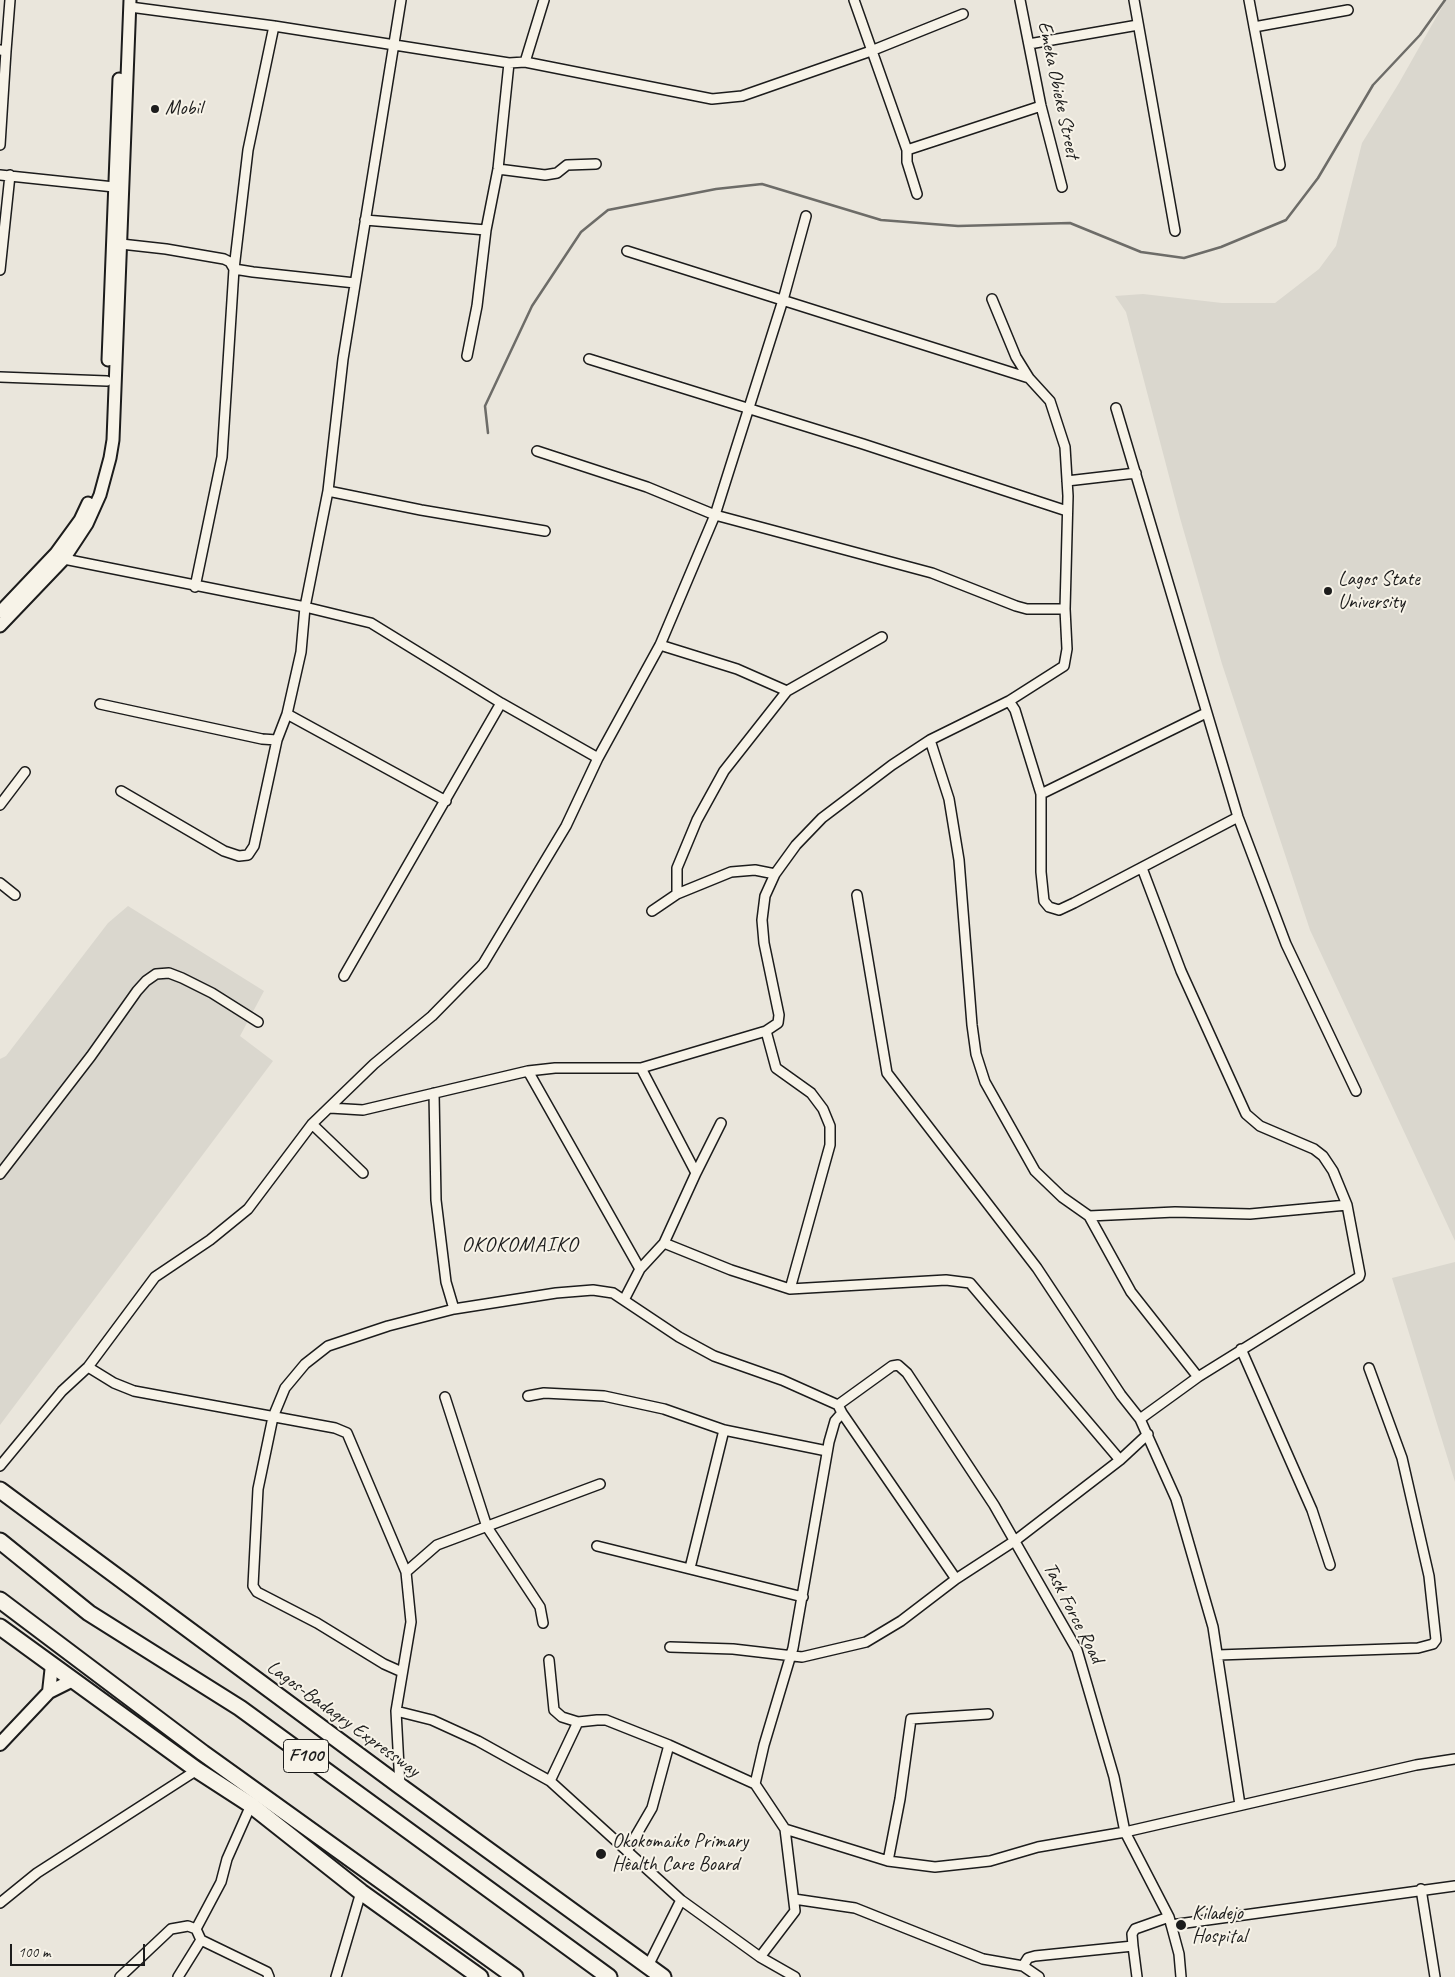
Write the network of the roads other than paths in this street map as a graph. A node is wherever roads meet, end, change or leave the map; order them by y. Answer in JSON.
{"nodes":[{"id":1,"x":10,"y":0,"type":"edge"},
{"id":2,"x":401,"y":0,"type":"edge"},
{"id":3,"x":544,"y":0,"type":"edge"},
{"id":4,"x":854,"y":0,"type":"edge"},
{"id":5,"x":1020,"y":0,"type":"edge"},
{"id":6,"x":1134,"y":0,"type":"edge"},
{"id":7,"x":1249,"y":0,"type":"edge"},
{"id":8,"x":127,"y":2,"type":"edge"},
{"id":9,"x":1348,"y":10,"type":"dead end"},
{"id":10,"x":963,"y":14,"type":"dead end"},
{"id":11,"x":1138,"y":25,"type":"junction"},
{"id":12,"x":274,"y":26,"type":"junction"},
{"id":13,"x":1254,"y":27,"type":"junction"},
{"id":14,"x":1029,"y":44,"type":"junction"},
{"id":15,"x":394,"y":46,"type":"junction"},
{"id":16,"x":3,"y":51,"type":"edge"},
{"id":17,"x":871,"y":51,"type":"junction"},
{"id":18,"x":525,"y":62,"type":"junction"},
{"id":19,"x":509,"y":63,"type":"junction"},
{"id":20,"x":1040,"y":106,"type":"junction"},
{"id":21,"x":0,"y":145,"type":"edge"},
{"id":22,"x":907,"y":150,"type":"junction"},
{"id":23,"x":596,"y":164,"type":"dead end"},
{"id":24,"x":1280,"y":165,"type":"dead end"},
{"id":25,"x":498,"y":169,"type":"junction"},
{"id":26,"x":0,"y":175,"type":"edge"},
{"id":27,"x":10,"y":175,"type":"junction"},
{"id":28,"x":114,"y":187,"type":"junction"},
{"id":29,"x":1062,"y":187,"type":"dead end"},
{"id":30,"x":917,"y":194,"type":"dead end"},
{"id":31,"x":806,"y":216,"type":"dead end"},
{"id":32,"x":365,"y":220,"type":"junction"},
{"id":33,"x":486,"y":230,"type":"junction"},
{"id":34,"x":1175,"y":231,"type":"dead end"},
{"id":35,"x":121,"y":244,"type":"junction"},
{"id":36,"x":628,"y":252,"type":"dead end"},
{"id":37,"x":234,"y":269,"type":"junction"},
{"id":38,"x":0,"y":270,"type":"edge"},
{"id":39,"x":355,"y":283,"type":"junction"},
{"id":40,"x":992,"y":299,"type":"dead end"},
{"id":41,"x":783,"y":300,"type":"junction"},
{"id":42,"x":467,"y":356,"type":"dead end"},
{"id":43,"x":589,"y":359,"type":"dead end"},
{"id":44,"x":0,"y":377,"type":"edge"},
{"id":45,"x":1029,"y":378,"type":"junction"},
{"id":46,"x":107,"y":381,"type":"junction"},
{"id":47,"x":1116,"y":408,"type":"dead end"},
{"id":48,"x":748,"y":410,"type":"junction"},
{"id":49,"x":537,"y":451,"type":"dead end"},
{"id":50,"x":1136,"y":473,"type":"junction"},
{"id":51,"x":1067,"y":481,"type":"junction"},
{"id":52,"x":328,"y":491,"type":"junction"},
{"id":53,"x":1067,"y":510,"type":"junction"},
{"id":54,"x":715,"y":515,"type":"junction"},
{"id":55,"x":545,"y":531,"type":"dead end"},
{"id":56,"x":64,"y":559,"type":"junction"},
{"id":57,"x":195,"y":586,"type":"junction"},
{"id":58,"x":304,"y":607,"type":"junction"},
{"id":59,"x":1065,"y":609,"type":"junction"},
{"id":60,"x":0,"y":612,"type":"edge"},
{"id":61,"x":0,"y":626,"type":"edge"},
{"id":62,"x":882,"y":637,"type":"dead end"},
{"id":63,"x":660,"y":645,"type":"junction"},
{"id":64,"x":787,"y":691,"type":"junction"},
{"id":65,"x":1009,"y":701,"type":"junction"},
{"id":66,"x":501,"y":703,"type":"junction"},
{"id":67,"x":100,"y":704,"type":"dead end"},
{"id":68,"x":286,"y":714,"type":"junction"},
{"id":69,"x":1206,"y":714,"type":"junction"},
{"id":70,"x":277,"y":740,"type":"junction"},
{"id":71,"x":930,"y":740,"type":"junction"},
{"id":72,"x":598,"y":758,"type":"junction"},
{"id":73,"x":26,"y":772,"type":"dead end"},
{"id":74,"x":121,"y":791,"type":"dead end"},
{"id":75,"x":1041,"y":794,"type":"junction"},
{"id":76,"x":446,"y":801,"type":"junction"},
{"id":77,"x":0,"y":805,"type":"edge"},
{"id":78,"x":1238,"y":817,"type":"junction"},
{"id":79,"x":1142,"y":868,"type":"junction"},
{"id":80,"x":775,"y":874,"type":"junction"},
{"id":81,"x":0,"y":883,"type":"edge"},
{"id":82,"x":16,"y":894,"type":"dead end"},
{"id":83,"x":676,"y":894,"type":"junction"},
{"id":84,"x":857,"y":895,"type":"dead end"},
{"id":85,"x":652,"y":911,"type":"dead end"},
{"id":86,"x":344,"y":976,"type":"dead end"},
{"id":87,"x":258,"y":1022,"type":"dead end"},
{"id":88,"x":766,"y":1031,"type":"junction"},
{"id":89,"x":641,"y":1068,"type":"junction"},
{"id":90,"x":528,"y":1071,"type":"junction"},
{"id":91,"x":1356,"y":1091,"type":"dead end"},
{"id":92,"x":434,"y":1093,"type":"junction"},
{"id":93,"x":330,"y":1108,"type":"junction"},
{"id":94,"x":722,"y":1123,"type":"dead end"},
{"id":95,"x":312,"y":1124,"type":"junction"},
{"id":96,"x":363,"y":1173,"type":"dead end"},
{"id":97,"x":696,"y":1173,"type":"junction"},
{"id":98,"x":0,"y":1174,"type":"edge"},
{"id":99,"x":1347,"y":1206,"type":"junction"},
{"id":100,"x":1089,"y":1216,"type":"junction"},
{"id":101,"x":664,"y":1242,"type":"junction"},
{"id":102,"x":640,"y":1269,"type":"junction"},
{"id":103,"x":790,"y":1289,"type":"junction"},
{"id":104,"x":624,"y":1300,"type":"junction"},
{"id":105,"x":454,"y":1309,"type":"junction"},
{"id":106,"x":1241,"y":1349,"type":"junction"},
{"id":107,"x":88,"y":1367,"type":"junction"},
{"id":108,"x":1369,"y":1368,"type":"dead end"},
{"id":109,"x":1198,"y":1377,"type":"junction"},
{"id":110,"x":528,"y":1396,"type":"dead end"},
{"id":111,"x":445,"y":1397,"type":"dead end"},
{"id":112,"x":838,"y":1404,"type":"junction"},
{"id":113,"x":842,"y":1414,"type":"junction"},
{"id":114,"x":273,"y":1417,"type":"junction"},
{"id":115,"x":1140,"y":1419,"type":"junction"},
{"id":116,"x":724,"y":1430,"type":"junction"},
{"id":117,"x":1148,"y":1434,"type":"junction"},
{"id":118,"x":827,"y":1451,"type":"junction"},
{"id":119,"x":1120,"y":1460,"type":"junction"},
{"id":120,"x":0,"y":1466,"type":"edge"},
{"id":121,"x":600,"y":1484,"type":"dead end"},
{"id":122,"x":0,"y":1490,"type":"edge"},
{"id":123,"x":487,"y":1527,"type":"junction"},
{"id":124,"x":1016,"y":1540,"type":"junction"},
{"id":125,"x":0,"y":1541,"type":"edge"},
{"id":126,"x":597,"y":1546,"type":"dead end"},
{"id":127,"x":1330,"y":1565,"type":"dead end"},
{"id":128,"x":690,"y":1568,"type":"junction"},
{"id":129,"x":406,"y":1572,"type":"junction"},
{"id":130,"x":956,"y":1579,"type":"junction"},
{"id":131,"x":803,"y":1597,"type":"junction"},
{"id":132,"x":0,"y":1600,"type":"edge"},
{"id":133,"x":543,"y":1623,"type":"dead end"},
{"id":134,"x":0,"y":1627,"type":"edge"},
{"id":135,"x":670,"y":1647,"type":"dead end"},
{"id":136,"x":1218,"y":1656,"type":"junction"},
{"id":137,"x":790,"y":1657,"type":"junction"},
{"id":138,"x":548,"y":1660,"type":"dead end"},
{"id":139,"x":52,"y":1665,"type":"junction"},
{"id":140,"x":402,"y":1672,"type":"junction"},
{"id":141,"x":73,"y":1680,"type":"junction"},
{"id":142,"x":49,"y":1692,"type":"junction"},
{"id":143,"x":396,"y":1711,"type":"junction"},
{"id":144,"x":988,"y":1714,"type":"dead end"},
{"id":145,"x":578,"y":1722,"type":"junction"},
{"id":146,"x":0,"y":1744,"type":"edge"},
{"id":147,"x":669,"y":1745,"type":"junction"},
{"id":148,"x":1455,"y":1759,"type":"edge"},
{"id":149,"x":197,"y":1770,"type":"junction"},
{"id":150,"x":550,"y":1781,"type":"junction"},
{"id":151,"x":756,"y":1784,"type":"junction"},
{"id":152,"x":400,"y":1786,"type":"junction"},
{"id":153,"x":251,"y":1805,"type":"junction"},
{"id":154,"x":1240,"y":1805,"type":"junction"},
{"id":155,"x":785,"y":1829,"type":"junction"},
{"id":156,"x":1124,"y":1832,"type":"junction"},
{"id":157,"x":628,"y":1851,"type":"junction"},
{"id":158,"x":888,"y":1861,"type":"junction"},
{"id":159,"x":1455,"y":1886,"type":"edge"},
{"id":160,"x":1421,"y":1889,"type":"junction"},
{"id":161,"x":361,"y":1892,"type":"junction"},
{"id":162,"x":794,"y":1899,"type":"junction"},
{"id":163,"x":681,"y":1900,"type":"junction"},
{"id":164,"x":0,"y":1903,"type":"edge"},
{"id":165,"x":1170,"y":1921,"type":"junction"},
{"id":166,"x":196,"y":1928,"type":"junction"},
{"id":167,"x":202,"y":1940,"type":"junction"},
{"id":168,"x":1134,"y":1946,"type":"junction"},
{"id":169,"x":760,"y":1957,"type":"junction"},
{"id":170,"x":648,"y":1966,"type":"junction"},
{"id":171,"x":1023,"y":1966,"type":"junction"},
{"id":172,"x":120,"y":1977,"type":"edge"},
{"id":173,"x":178,"y":1977,"type":"edge"},
{"id":174,"x":269,"y":1977,"type":"edge"},
{"id":175,"x":336,"y":1977,"type":"edge"},
{"id":176,"x":480,"y":1977,"type":"edge"},
{"id":177,"x":515,"y":1977,"type":"edge"},
{"id":178,"x":610,"y":1977,"type":"edge"},
{"id":179,"x":663,"y":1977,"type":"edge"},
{"id":180,"x":795,"y":1977,"type":"edge"},
{"id":181,"x":1039,"y":1977,"type":"edge"},
{"id":182,"x":1137,"y":1977,"type":"edge"},
{"id":183,"x":1181,"y":1977,"type":"edge"},
{"id":184,"x":1435,"y":1977,"type":"edge"}],
"edges":[{"from":1,"to":16,"type":"street"},
{"from":2,"to":15,"type":"street"},
{"from":3,"to":18,"type":"street"},
{"from":4,"to":17,"type":"street"},
{"from":5,"to":14,"type":"street","name":"Emeka Obieke Street"},
{"from":6,"to":11,"type":"street"},
{"from":7,"to":13,"type":"street"},
{"from":8,"to":12,"type":"street"},
{"from":8,"to":28,"type":"street"},
{"from":8,"to":35,"type":"street"},
{"from":9,"to":13,"type":"street"},
{"from":10,"to":17,"type":"street"},
{"from":11,"to":14,"type":"street"},
{"from":11,"to":34,"type":"street"},
{"from":12,"to":15,"type":"street"},
{"from":12,"to":37,"type":"street"},
{"from":13,"to":24,"type":"street"},
{"from":14,"to":20,"type":"street","name":"Emeka Obieke Street"},
{"from":15,"to":19,"type":"street"},
{"from":15,"to":32,"type":"street"},
{"from":16,"to":21,"type":"street"},
{"from":17,"to":18,"type":"street"},
{"from":17,"to":22,"type":"street"},
{"from":18,"to":19,"type":"street"},
{"from":19,"to":25,"type":"street"},
{"from":20,"to":22,"type":"street"},
{"from":20,"to":29,"type":"street","name":"Emeka Obieke Street"},
{"from":22,"to":30,"type":"street"},
{"from":23,"to":25,"type":"street"},
{"from":25,"to":33,"type":"street"},
{"from":26,"to":27,"type":"street"},
{"from":27,"to":28,"type":"street"},
{"from":27,"to":38,"type":"street"},
{"from":28,"to":46,"type":"street"},
{"from":31,"to":41,"type":"street"},
{"from":32,"to":33,"type":"street"},
{"from":32,"to":39,"type":"street"},
{"from":33,"to":42,"type":"street"},
{"from":35,"to":37,"type":"street"},
{"from":35,"to":56,"type":"street"},
{"from":36,"to":41,"type":"street"},
{"from":37,"to":39,"type":"street"},
{"from":37,"to":57,"type":"street"},
{"from":39,"to":52,"type":"street"},
{"from":40,"to":45,"type":"street"},
{"from":41,"to":45,"type":"street"},
{"from":41,"to":48,"type":"street"},
{"from":43,"to":48,"type":"street"},
{"from":44,"to":46,"type":"street"},
{"from":45,"to":51,"type":"street"},
{"from":46,"to":60,"type":"street"},
{"from":47,"to":50,"type":"street"},
{"from":48,"to":53,"type":"street"},
{"from":48,"to":54,"type":"street"},
{"from":49,"to":54,"type":"street"},
{"from":50,"to":51,"type":"street"},
{"from":50,"to":69,"type":"street"},
{"from":51,"to":53,"type":"street"},
{"from":52,"to":55,"type":"street"},
{"from":52,"to":58,"type":"street"},
{"from":53,"to":59,"type":"street"},
{"from":54,"to":59,"type":"street"},
{"from":54,"to":63,"type":"street"},
{"from":56,"to":57,"type":"street"},
{"from":56,"to":61,"type":"street"},
{"from":57,"to":58,"type":"street"},
{"from":58,"to":66,"type":"street"},
{"from":58,"to":68,"type":"street"},
{"from":59,"to":65,"type":"street"},
{"from":62,"to":64,"type":"street"},
{"from":63,"to":64,"type":"street"},
{"from":63,"to":72,"type":"street"},
{"from":64,"to":83,"type":"street"},
{"from":65,"to":71,"type":"street"},
{"from":65,"to":75,"type":"street"},
{"from":66,"to":72,"type":"street"},
{"from":66,"to":76,"type":"street"},
{"from":67,"to":70,"type":"street"},
{"from":68,"to":70,"type":"street"},
{"from":68,"to":76,"type":"street"},
{"from":69,"to":75,"type":"street"},
{"from":69,"to":78,"type":"street"},
{"from":70,"to":74,"type":"street"},
{"from":71,"to":80,"type":"street"},
{"from":71,"to":100,"type":"street"},
{"from":72,"to":93,"type":"street"},
{"from":73,"to":77,"type":"street"},
{"from":75,"to":79,"type":"street"},
{"from":76,"to":86,"type":"street"},
{"from":78,"to":79,"type":"street"},
{"from":78,"to":91,"type":"street"},
{"from":79,"to":99,"type":"street"},
{"from":80,"to":83,"type":"street"},
{"from":80,"to":88,"type":"street"},
{"from":81,"to":82,"type":"street"},
{"from":83,"to":85,"type":"street"},
{"from":84,"to":115,"type":"street"},
{"from":87,"to":98,"type":"street"},
{"from":88,"to":89,"type":"street"},
{"from":88,"to":103,"type":"street"},
{"from":89,"to":90,"type":"street"},
{"from":89,"to":97,"type":"street"},
{"from":90,"to":92,"type":"street"},
{"from":90,"to":102,"type":"street"},
{"from":92,"to":93,"type":"street"},
{"from":92,"to":105,"type":"street"},
{"from":93,"to":95,"type":"street"},
{"from":94,"to":97,"type":"street"},
{"from":95,"to":96,"type":"street"},
{"from":95,"to":107,"type":"street"},
{"from":97,"to":101,"type":"street"},
{"from":99,"to":100,"type":"street"},
{"from":99,"to":106,"type":"street"},
{"from":100,"to":109,"type":"street"},
{"from":101,"to":102,"type":"street"},
{"from":101,"to":103,"type":"street"},
{"from":102,"to":104,"type":"street"},
{"from":103,"to":119,"type":"street"},
{"from":104,"to":105,"type":"street"},
{"from":104,"to":112,"type":"street"},
{"from":105,"to":114,"type":"street"},
{"from":106,"to":109,"type":"street"},
{"from":106,"to":127,"type":"street"},
{"from":107,"to":114,"type":"street"},
{"from":107,"to":120,"type":"street"},
{"from":108,"to":136,"type":"street"},
{"from":109,"to":115,"type":"street"},
{"from":110,"to":116,"type":"street"},
{"from":111,"to":123,"type":"street"},
{"from":112,"to":113,"type":"street"},
{"from":112,"to":124,"type":"street","name":"Task Force Road"},
{"from":113,"to":118,"type":"street"},
{"from":113,"to":130,"type":"street"},
{"from":114,"to":129,"type":"street"},
{"from":114,"to":140,"type":"street"},
{"from":115,"to":117,"type":"street"},
{"from":116,"to":118,"type":"street"},
{"from":116,"to":128,"type":"street"},
{"from":117,"to":119,"type":"street"},
{"from":117,"to":136,"type":"street"},
{"from":118,"to":131,"type":"street"},
{"from":119,"to":124,"type":"street"},
{"from":121,"to":123,"type":"street"},
{"from":122,"to":152,"type":"main road","name":"Lagos-Badagry Expressway"},
{"from":123,"to":129,"type":"street"},
{"from":123,"to":133,"type":"street"},
{"from":124,"to":130,"type":"street"},
{"from":124,"to":156,"type":"street","name":"Task Force Road"},
{"from":125,"to":178,"type":"main road","number":"F100"},
{"from":126,"to":128,"type":"street"},
{"from":128,"to":131,"type":"street"},
{"from":129,"to":140,"type":"street"},
{"from":130,"to":137,"type":"street"},
{"from":131,"to":137,"type":"street"},
{"from":132,"to":177,"type":"main road"},
{"from":134,"to":139,"type":"main road"},
{"from":135,"to":137,"type":"street"},
{"from":136,"to":154,"type":"street"},
{"from":137,"to":151,"type":"street"},
{"from":138,"to":145,"type":"street"},
{"from":139,"to":141,"type":"main road"},
{"from":139,"to":142,"type":"main road"},
{"from":140,"to":143,"type":"street"},
{"from":141,"to":142,"type":"main road"},
{"from":141,"to":149,"type":"main road"},
{"from":142,"to":146,"type":"main road"},
{"from":143,"to":150,"type":"street"},
{"from":143,"to":152,"type":"street"},
{"from":144,"to":158,"type":"street"},
{"from":145,"to":147,"type":"street"},
{"from":145,"to":150,"type":"street"},
{"from":147,"to":151,"type":"street"},
{"from":147,"to":157,"type":"street"},
{"from":148,"to":154,"type":"street"},
{"from":149,"to":153,"type":"main road"},
{"from":149,"to":164,"type":"street"},
{"from":150,"to":157,"type":"street"},
{"from":151,"to":155,"type":"street"},
{"from":152,"to":170,"type":"main road","name":"Lagos-Badagry Expressway"},
{"from":153,"to":161,"type":"main road"},
{"from":153,"to":166,"type":"street"},
{"from":154,"to":156,"type":"street"},
{"from":155,"to":158,"type":"street"},
{"from":155,"to":162,"type":"street"},
{"from":156,"to":158,"type":"street"},
{"from":156,"to":165,"type":"street","name":"Task Force Road"},
{"from":157,"to":163,"type":"street"},
{"from":159,"to":160,"type":"street"},
{"from":160,"to":165,"type":"street"},
{"from":160,"to":184,"type":"street"},
{"from":161,"to":175,"type":"street"},
{"from":161,"to":176,"type":"main road"},
{"from":162,"to":169,"type":"street"},
{"from":162,"to":171,"type":"street"},
{"from":163,"to":169,"type":"street"},
{"from":163,"to":170,"type":"street"},
{"from":165,"to":168,"type":"street"},
{"from":165,"to":183,"type":"street","name":"Task Force Road"},
{"from":166,"to":167,"type":"street"},
{"from":166,"to":172,"type":"street"},
{"from":167,"to":173,"type":"street"},
{"from":167,"to":174,"type":"street"},
{"from":168,"to":171,"type":"street"},
{"from":168,"to":182,"type":"street"},
{"from":169,"to":180,"type":"street"},
{"from":170,"to":179,"type":"main road","name":"Lagos-Badagry Expressway"},
{"from":171,"to":181,"type":"street"}]}
